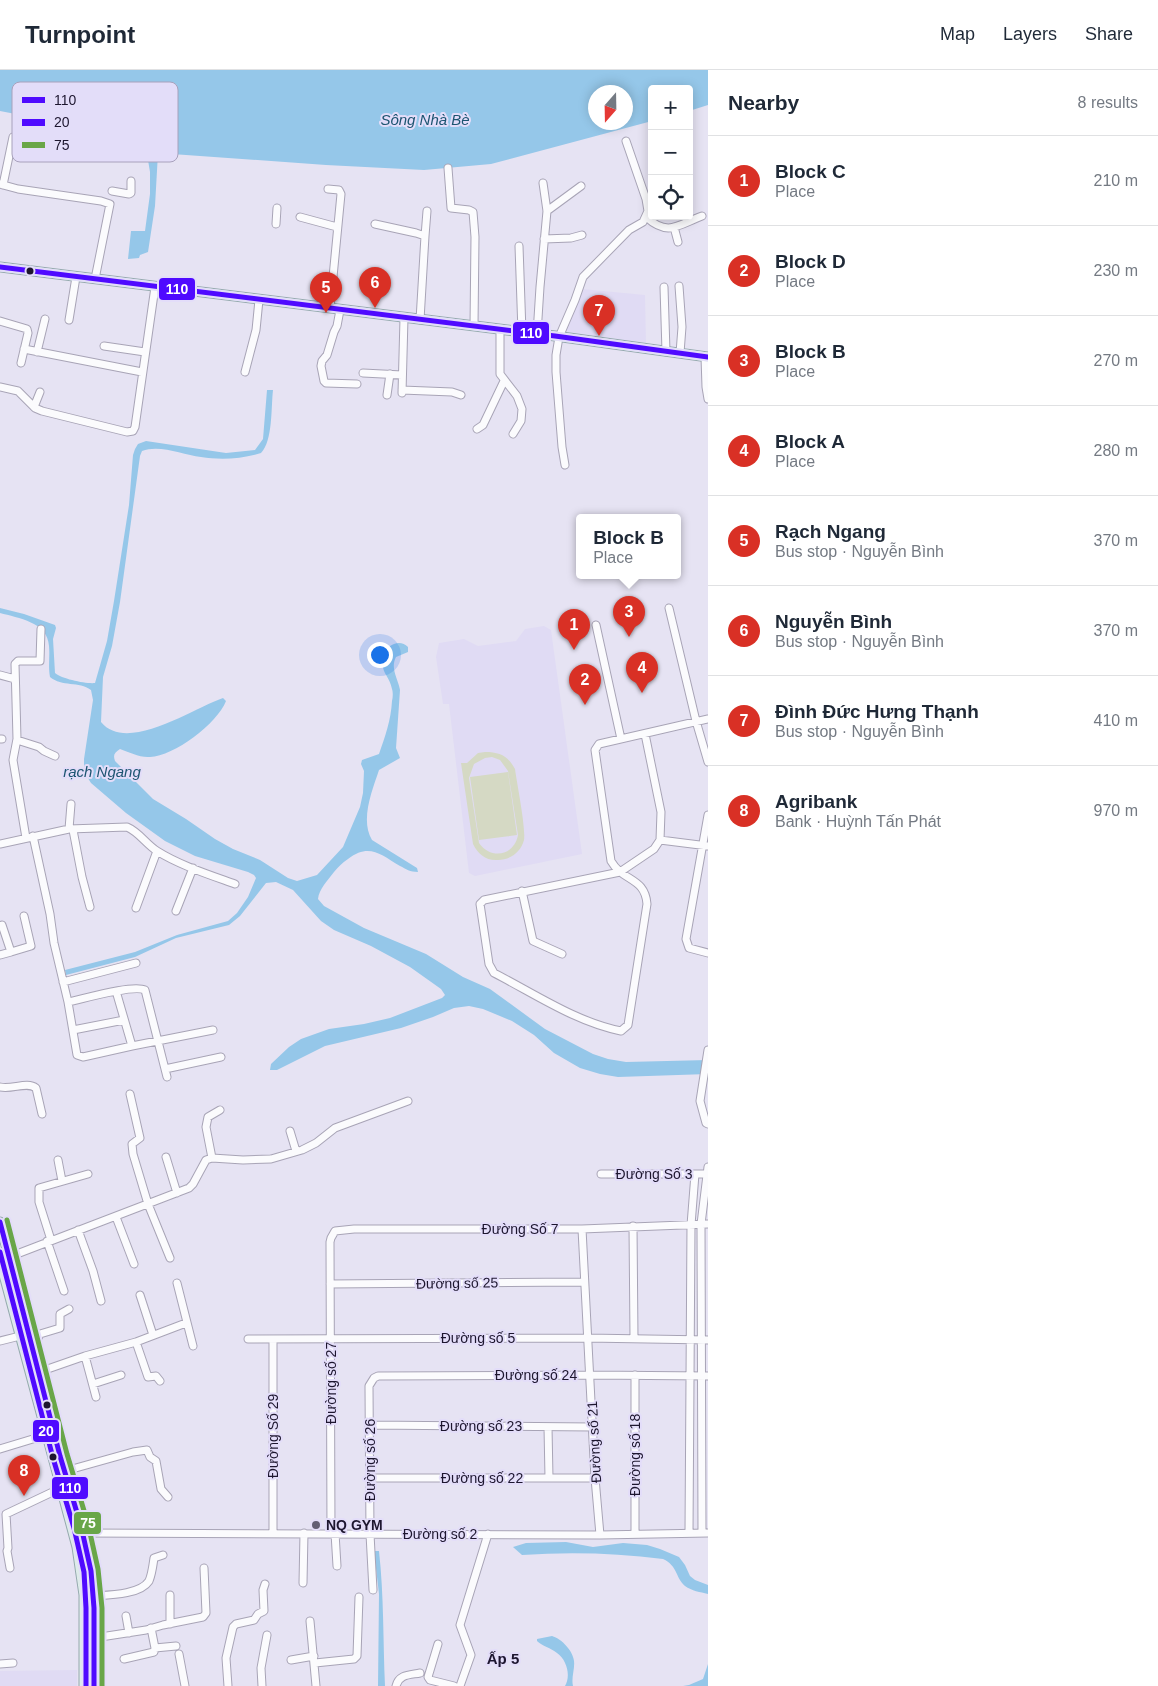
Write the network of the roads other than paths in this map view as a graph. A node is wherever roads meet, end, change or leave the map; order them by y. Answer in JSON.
{"nodes":[{"id":1,"x":12,"y":141,"type":"edge"},
{"id":2,"x":626,"y":141,"type":"dead end"},
{"id":3,"x":448,"y":168,"type":"dead end"},
{"id":4,"x":131,"y":181,"type":"dead end"},
{"id":5,"x":543,"y":183,"type":"dead end"},
{"id":6,"x":1,"y":184,"type":"edge"},
{"id":7,"x":582,"y":186,"type":"dead end"},
{"id":8,"x":328,"y":189,"type":"dead end"},
{"id":9,"x":110,"y":204,"type":"junction"},
{"id":10,"x":277,"y":208,"type":"dead end"},
{"id":11,"x":547,"y":211,"type":"junction"},
{"id":12,"x":427,"y":212,"type":"dead end"},
{"id":13,"x":702,"y":216,"type":"dead end"},
{"id":14,"x":300,"y":217,"type":"dead end"},
{"id":15,"x":646,"y":217,"type":"junction"},
{"id":16,"x":276,"y":224,"type":"dead end"},
{"id":17,"x":375,"y":224,"type":"dead end"},
{"id":18,"x":337,"y":227,"type":"junction"},
{"id":19,"x":674,"y":227,"type":"junction"},
{"id":20,"x":582,"y":235,"type":"dead end"},
{"id":21,"x":425,"y":236,"type":"junction"},
{"id":22,"x":544,"y":239,"type":"junction"},
{"id":23,"x":678,"y":242,"type":"dead end"},
{"id":24,"x":519,"y":246,"type":"dead end"},
{"id":25,"x":0,"y":267,"type":"edge"},
{"id":26,"x":76,"y":277,"type":"junction"},
{"id":27,"x":95,"y":279,"type":"junction"},
{"id":28,"x":679,"y":286,"type":"dead end"},
{"id":29,"x":155,"y":287,"type":"junction"},
{"id":30,"x":664,"y":287,"type":"dead end"},
{"id":31,"x":259,"y":300,"type":"junction"},
{"id":32,"x":330,"y":308,"type":"junction"},
{"id":33,"x":340,"y":310,"type":"junction"},
{"id":34,"x":404,"y":318,"type":"junction"},
{"id":35,"x":45,"y":319,"type":"dead end"},
{"id":36,"x":69,"y":320,"type":"dead end"},
{"id":37,"x":420,"y":320,"type":"junction"},
{"id":38,"x":0,"y":321,"type":"edge"},
{"id":39,"x":474,"y":326,"type":"junction"},
{"id":40,"x":500,"y":329,"type":"junction"},
{"id":41,"x":522,"y":332,"type":"junction"},
{"id":42,"x":537,"y":334,"type":"junction"},
{"id":43,"x":559,"y":337,"type":"junction"},
{"id":44,"x":104,"y":346,"type":"dead end"},
{"id":45,"x":24,"y":349,"type":"junction"},
{"id":46,"x":37,"y":352,"type":"junction"},
{"id":47,"x":145,"y":352,"type":"junction"},
{"id":48,"x":666,"y":352,"type":"junction"},
{"id":49,"x":680,"y":353,"type":"junction"},
{"id":50,"x":706,"y":357,"type":"edge"},
{"id":51,"x":21,"y":363,"type":"dead end"},
{"id":52,"x":142,"y":372,"type":"junction"},
{"id":53,"x":245,"y":372,"type":"dead end"},
{"id":54,"x":364,"y":373,"type":"dead end"},
{"id":55,"x":390,"y":374,"type":"junction"},
{"id":56,"x":402,"y":375,"type":"junction"},
{"id":57,"x":504,"y":380,"type":"junction"},
{"id":58,"x":357,"y":384,"type":"dead end"},
{"id":59,"x":0,"y":387,"type":"edge"},
{"id":60,"x":40,"y":392,"type":"dead end"},
{"id":61,"x":387,"y":395,"type":"dead end"},
{"id":62,"x":461,"y":395,"type":"dead end"},
{"id":63,"x":708,"y":399,"type":"edge"},
{"id":64,"x":34,"y":407,"type":"junction"},
{"id":65,"x":478,"y":429,"type":"dead end"},
{"id":66,"x":513,"y":434,"type":"dead end"},
{"id":67,"x":565,"y":465,"type":"dead end"},
{"id":68,"x":669,"y":608,"type":"dead end"},
{"id":69,"x":596,"y":624,"type":"dead end"},
{"id":70,"x":41,"y":629,"type":"dead end"},
{"id":71,"x":0,"y":675,"type":"edge"},
{"id":72,"x":15,"y":679,"type":"junction"},
{"id":73,"x":708,"y":719,"type":"edge"},
{"id":74,"x":696,"y":721,"type":"junction"},
{"id":75,"x":645,"y":734,"type":"junction"},
{"id":76,"x":621,"y":739,"type":"junction"},
{"id":77,"x":17,"y":740,"type":"junction"},
{"id":78,"x":55,"y":756,"type":"dead end"},
{"id":79,"x":708,"y":762,"type":"edge"},
{"id":80,"x":71,"y":804,"type":"dead end"},
{"id":81,"x":708,"y":815,"type":"edge"},
{"id":82,"x":71,"y":829,"type":"junction"},
{"id":83,"x":30,"y":837,"type":"junction"},
{"id":84,"x":660,"y":840,"type":"junction"},
{"id":85,"x":0,"y":844,"type":"edge"},
{"id":86,"x":705,"y":846,"type":"edge"},
{"id":87,"x":158,"y":851,"type":"junction"},
{"id":88,"x":193,"y":868,"type":"junction"},
{"id":89,"x":620,"y":872,"type":"junction"},
{"id":90,"x":235,"y":884,"type":"dead end"},
{"id":91,"x":522,"y":891,"type":"junction"},
{"id":92,"x":90,"y":906,"type":"dead end"},
{"id":93,"x":136,"y":908,"type":"dead end"},
{"id":94,"x":176,"y":911,"type":"dead end"},
{"id":95,"x":24,"y":916,"type":"dead end"},
{"id":96,"x":2,"y":925,"type":"dead end"},
{"id":97,"x":11,"y":952,"type":"junction"},
{"id":98,"x":708,"y":953,"type":"edge"},
{"id":99,"x":562,"y":954,"type":"dead end"},
{"id":100,"x":0,"y":955,"type":"edge"},
{"id":101,"x":136,"y":963,"type":"dead end"},
{"id":102,"x":63,"y":982,"type":"junction"},
{"id":103,"x":116,"y":991,"type":"junction"},
{"id":104,"x":68,"y":1002,"type":"junction"},
{"id":105,"x":124,"y":1020,"type":"junction"},
{"id":106,"x":73,"y":1030,"type":"junction"},
{"id":107,"x":214,"y":1030,"type":"dead end"},
{"id":108,"x":158,"y":1040,"type":"junction"},
{"id":109,"x":132,"y":1046,"type":"junction"},
{"id":110,"x":708,"y":1050,"type":"edge"},
{"id":111,"x":221,"y":1057,"type":"dead end"},
{"id":112,"x":0,"y":1087,"type":"edge"},
{"id":113,"x":130,"y":1094,"type":"dead end"},
{"id":114,"x":408,"y":1101,"type":"dead end"},
{"id":115,"x":220,"y":1110,"type":"dead end"},
{"id":116,"x":42,"y":1114,"type":"dead end"},
{"id":117,"x":708,"y":1124,"type":"edge"},
{"id":118,"x":290,"y":1131,"type":"dead end"},
{"id":119,"x":296,"y":1151,"type":"junction"},
{"id":120,"x":166,"y":1156,"type":"dead end"},
{"id":121,"x":212,"y":1158,"type":"junction"},
{"id":122,"x":58,"y":1160,"type":"dead end"},
{"id":123,"x":708,"y":1167,"type":"edge"},
{"id":124,"x":88,"y":1174,"type":"dead end"},
{"id":125,"x":601,"y":1174,"type":"dead end"},
{"id":126,"x":695,"y":1174,"type":"junction"},
{"id":127,"x":708,"y":1174,"type":"edge"},
{"id":128,"x":62,"y":1181,"type":"junction"},
{"id":129,"x":177,"y":1193,"type":"junction"},
{"id":130,"x":148,"y":1204,"type":"junction"},
{"id":131,"x":116,"y":1217,"type":"junction"},
{"id":132,"x":0,"y":1222,"type":"edge"},
{"id":133,"x":704,"y":1224,"type":"edge"},
{"id":134,"x":691,"y":1225,"type":"junction"},
{"id":135,"x":633,"y":1226,"type":"junction"},
{"id":136,"x":582,"y":1229,"type":"junction"},
{"id":137,"x":78,"y":1230,"type":"junction"},
{"id":138,"x":333,"y":1234,"type":"joint"},
{"id":139,"x":49,"y":1240,"type":"junction"},
{"id":140,"x":170,"y":1258,"type":"dead end"},
{"id":141,"x":2,"y":1261,"type":"edge"},
{"id":142,"x":134,"y":1264,"type":"dead end"},
{"id":143,"x":584,"y":1282,"type":"junction"},
{"id":144,"x":177,"y":1283,"type":"dead end"},
{"id":145,"x":330,"y":1284,"type":"junction"},
{"id":146,"x":64,"y":1290,"type":"dead end"},
{"id":147,"x":140,"y":1295,"type":"dead end"},
{"id":148,"x":101,"y":1301,"type":"dead end"},
{"id":149,"x":69,"y":1309,"type":"dead end"},
{"id":150,"x":186,"y":1323,"type":"junction"},
{"id":151,"x":153,"y":1335,"type":"junction"},
{"id":152,"x":20,"y":1336,"type":"junction"},
{"id":153,"x":330,"y":1338,"type":"junction"},
{"id":154,"x":634,"y":1338,"type":"junction"},
{"id":155,"x":248,"y":1339,"type":"dead end"},
{"id":156,"x":273,"y":1339,"type":"junction"},
{"id":157,"x":31,"y":1340,"type":"junction"},
{"id":158,"x":588,"y":1340,"type":"junction"},
{"id":159,"x":691,"y":1340,"type":"junction"},
{"id":160,"x":0,"y":1341,"type":"edge"},
{"id":161,"x":136,"y":1342,"type":"junction"},
{"id":162,"x":703,"y":1342,"type":"edge"},
{"id":163,"x":193,"y":1346,"type":"dead end"},
{"id":164,"x":85,"y":1356,"type":"junction"},
{"id":165,"x":39,"y":1372,"type":"junction"},
{"id":166,"x":590,"y":1374,"type":"junction"},
{"id":167,"x":121,"y":1375,"type":"dead end"},
{"id":168,"x":635,"y":1376,"type":"junction"},
{"id":169,"x":691,"y":1376,"type":"junction"},
{"id":170,"x":705,"y":1376,"type":"edge"},
{"id":171,"x":160,"y":1381,"type":"dead end"},
{"id":172,"x":93,"y":1384,"type":"junction"},
{"id":173,"x":369,"y":1386,"type":"joint"},
{"id":174,"x":96,"y":1397,"type":"dead end"},
{"id":175,"x":369,"y":1425,"type":"junction"},
{"id":176,"x":548,"y":1427,"type":"junction"},
{"id":177,"x":593,"y":1427,"type":"junction"},
{"id":178,"x":50,"y":1434,"type":"junction"},
{"id":179,"x":0,"y":1449,"type":"edge"},
{"id":180,"x":64,"y":1471,"type":"junction"},
{"id":181,"x":370,"y":1478,"type":"junction"},
{"id":182,"x":549,"y":1478,"type":"junction"},
{"id":183,"x":595,"y":1478,"type":"junction"},
{"id":184,"x":61,"y":1488,"type":"junction"},
{"id":185,"x":168,"y":1496,"type":"dead end"},
{"id":186,"x":3,"y":1516,"type":"edge"},
{"id":187,"x":82,"y":1533,"type":"junction"},
{"id":188,"x":273,"y":1533,"type":"junction"},
{"id":189,"x":304,"y":1533,"type":"junction"},
{"id":190,"x":333,"y":1533,"type":"junction"},
{"id":191,"x":689,"y":1533,"type":"junction"},
{"id":192,"x":705,"y":1533,"type":"edge"},
{"id":193,"x":370,"y":1534,"type":"junction"},
{"id":194,"x":488,"y":1534,"type":"junction"},
{"id":195,"x":600,"y":1534,"type":"junction"},
{"id":196,"x":635,"y":1534,"type":"junction"},
{"id":197,"x":163,"y":1555,"type":"dead end"},
{"id":198,"x":337,"y":1566,"type":"dead end"},
{"id":199,"x":10,"y":1568,"type":"dead end"},
{"id":200,"x":204,"y":1568,"type":"dead end"},
{"id":201,"x":303,"y":1583,"type":"dead end"},
{"id":202,"x":265,"y":1584,"type":"dead end"},
{"id":203,"x":372,"y":1590,"type":"dead end"},
{"id":204,"x":170,"y":1595,"type":"dead end"},
{"id":205,"x":93,"y":1596,"type":"junction"},
{"id":206,"x":359,"y":1597,"type":"dead end"},
{"id":207,"x":126,"y":1616,"type":"dead end"},
{"id":208,"x":310,"y":1621,"type":"dead end"},
{"id":209,"x":170,"y":1624,"type":"junction"},
{"id":210,"x":151,"y":1628,"type":"junction"},
{"id":211,"x":129,"y":1633,"type":"junction"},
{"id":212,"x":267,"y":1635,"type":"dead end"},
{"id":213,"x":94,"y":1638,"type":"junction"},
{"id":214,"x":438,"y":1644,"type":"dead end"},
{"id":215,"x":176,"y":1646,"type":"dead end"},
{"id":216,"x":155,"y":1648,"type":"junction"},
{"id":217,"x":179,"y":1654,"type":"dead end"},
{"id":218,"x":124,"y":1659,"type":"dead end"},
{"id":219,"x":291,"y":1660,"type":"dead end"},
{"id":220,"x":314,"y":1660,"type":"junction"},
{"id":221,"x":13,"y":1663,"type":"dead end"},
{"id":222,"x":0,"y":1664,"type":"edge"},
{"id":223,"x":420,"y":1673,"type":"dead end"},
{"id":224,"x":84,"y":1686,"type":"edge"},
{"id":225,"x":94,"y":1686,"type":"edge"},
{"id":226,"x":185,"y":1686,"type":"edge"},
{"id":227,"x":228,"y":1686,"type":"edge"},
{"id":228,"x":262,"y":1686,"type":"edge"},
{"id":229,"x":316,"y":1686,"type":"edge"},
{"id":230,"x":396,"y":1686,"type":"edge"},
{"id":231,"x":454,"y":1686,"type":"edge"},
{"id":232,"x":460,"y":1686,"type":"edge"}],
"edges":[{"from":1,"to":6,"type":"street"},
{"from":2,"to":15,"type":"street"},
{"from":3,"to":39,"type":"street"},
{"from":4,"to":9,"type":"street"},
{"from":5,"to":11,"type":"street"},
{"from":6,"to":9,"type":"street"},
{"from":7,"to":11,"type":"street"},
{"from":8,"to":18,"type":"street"},
{"from":9,"to":27,"type":"street"},
{"from":10,"to":16,"type":"street"},
{"from":11,"to":22,"type":"street"},
{"from":12,"to":21,"type":"street"},
{"from":13,"to":19,"type":"street"},
{"from":14,"to":18,"type":"street"},
{"from":15,"to":19,"type":"street"},
{"from":15,"to":43,"type":"street"},
{"from":17,"to":21,"type":"street"},
{"from":18,"to":32,"type":"street"},
{"from":19,"to":23,"type":"street"},
{"from":20,"to":22,"type":"street"},
{"from":21,"to":37,"type":"street"},
{"from":22,"to":42,"type":"street"},
{"from":24,"to":41,"type":"street"},
{"from":25,"to":26,"type":"main road"},
{"from":26,"to":27,"type":"main road"},
{"from":26,"to":36,"type":"street"},
{"from":27,"to":29,"type":"main road"},
{"from":28,"to":49,"type":"street"},
{"from":29,"to":31,"type":"main road"},
{"from":29,"to":47,"type":"street"},
{"from":30,"to":48,"type":"street"},
{"from":31,"to":32,"type":"main road"},
{"from":31,"to":53,"type":"street"},
{"from":32,"to":33,"type":"main road"},
{"from":33,"to":34,"type":"main road"},
{"from":33,"to":58,"type":"street"},
{"from":34,"to":37,"type":"main road"},
{"from":34,"to":56,"type":"street"},
{"from":35,"to":46,"type":"street"},
{"from":37,"to":39,"type":"main road"},
{"from":38,"to":45,"type":"street"},
{"from":39,"to":40,"type":"main road"},
{"from":40,"to":41,"type":"main road"},
{"from":40,"to":57,"type":"street"},
{"from":41,"to":42,"type":"main road"},
{"from":42,"to":43,"type":"main road"},
{"from":43,"to":48,"type":"main road"},
{"from":43,"to":67,"type":"street"},
{"from":44,"to":47,"type":"street"},
{"from":45,"to":46,"type":"street"},
{"from":45,"to":51,"type":"street"},
{"from":46,"to":52,"type":"street"},
{"from":47,"to":52,"type":"street"},
{"from":48,"to":49,"type":"main road"},
{"from":49,"to":50,"type":"main road"},
{"from":50,"to":63,"type":"street"},
{"from":52,"to":64,"type":"street"},
{"from":54,"to":55,"type":"street"},
{"from":55,"to":56,"type":"street"},
{"from":55,"to":61,"type":"street"},
{"from":56,"to":62,"type":"street"},
{"from":57,"to":65,"type":"street"},
{"from":57,"to":66,"type":"street"},
{"from":59,"to":64,"type":"street"},
{"from":60,"to":64,"type":"street"},
{"from":68,"to":74,"type":"street"},
{"from":69,"to":76,"type":"street"},
{"from":70,"to":72,"type":"street"},
{"from":71,"to":72,"type":"street"},
{"from":72,"to":77,"type":"street"},
{"from":73,"to":74,"type":"street"},
{"from":74,"to":75,"type":"street"},
{"from":74,"to":79,"type":"street"},
{"from":75,"to":76,"type":"street"},
{"from":75,"to":84,"type":"street"},
{"from":76,"to":89,"type":"street"},
{"from":77,"to":78,"type":"street"},
{"from":77,"to":83,"type":"street"},
{"from":80,"to":82,"type":"street"},
{"from":81,"to":86,"type":"street"},
{"from":82,"to":83,"type":"street"},
{"from":82,"to":87,"type":"street"},
{"from":82,"to":92,"type":"street"},
{"from":83,"to":85,"type":"street"},
{"from":83,"to":102,"type":"street"},
{"from":84,"to":86,"type":"street"},
{"from":84,"to":89,"type":"street"},
{"from":86,"to":98,"type":"street"},
{"from":87,"to":88,"type":"street"},
{"from":87,"to":93,"type":"street"},
{"from":88,"to":90,"type":"street"},
{"from":88,"to":94,"type":"street"},
{"from":89,"to":91,"type":"street"},
{"from":89,"to":91,"type":"street"},
{"from":91,"to":99,"type":"street"},
{"from":95,"to":97,"type":"street"},
{"from":96,"to":97,"type":"street"},
{"from":97,"to":100,"type":"street"},
{"from":101,"to":102,"type":"street"},
{"from":102,"to":104,"type":"street"},
{"from":103,"to":104,"type":"street"},
{"from":103,"to":105,"type":"street"},
{"from":103,"to":108,"type":"street"},
{"from":104,"to":106,"type":"street"},
{"from":105,"to":106,"type":"street"},
{"from":105,"to":109,"type":"street"},
{"from":106,"to":109,"type":"street"},
{"from":107,"to":108,"type":"street"},
{"from":108,"to":109,"type":"street"},
{"from":108,"to":111,"type":"street"},
{"from":110,"to":117,"type":"street"},
{"from":112,"to":116,"type":"street"},
{"from":113,"to":130,"type":"street"},
{"from":114,"to":119,"type":"street"},
{"from":115,"to":121,"type":"street"},
{"from":118,"to":119,"type":"street"},
{"from":119,"to":121,"type":"street"},
{"from":120,"to":129,"type":"street"},
{"from":121,"to":129,"type":"street"},
{"from":122,"to":128,"type":"street"},
{"from":123,"to":127,"type":"street"},
{"from":124,"to":128,"type":"street"},
{"from":125,"to":126,"type":"street","name":"Đường Số 3"},
{"from":126,"to":127,"type":"street","name":"Đường Số 3"},
{"from":126,"to":134,"type":"street"},
{"from":127,"to":133,"type":"street"},
{"from":128,"to":139,"type":"street"},
{"from":129,"to":130,"type":"street"},
{"from":130,"to":131,"type":"street"},
{"from":130,"to":140,"type":"street"},
{"from":131,"to":137,"type":"street"},
{"from":131,"to":142,"type":"street"},
{"from":132,"to":141,"type":"main road"},
{"from":133,"to":134,"type":"street","name":"Đường Số 7"},
{"from":133,"to":162,"type":"street"},
{"from":134,"to":135,"type":"street","name":"Đường Số 7"},
{"from":134,"to":159,"type":"street"},
{"from":135,"to":136,"type":"street","name":"Đường Số 7"},
{"from":135,"to":154,"type":"street"},
{"from":136,"to":138,"type":"street","name":"Đường Số 7"},
{"from":136,"to":143,"type":"street","name":"Đường số 21"},
{"from":137,"to":139,"type":"street"},
{"from":137,"to":148,"type":"street"},
{"from":138,"to":145,"type":"street","name":"Đường số 27"},
{"from":139,"to":141,"type":"street"},
{"from":139,"to":146,"type":"street"},
{"from":141,"to":152,"type":"main road"},
{"from":141,"to":157,"type":"main road"},
{"from":143,"to":145,"type":"street","name":"Đường số 25"},
{"from":143,"to":158,"type":"street","name":"Đường số 21"},
{"from":144,"to":150,"type":"street"},
{"from":145,"to":153,"type":"street","name":"Đường số 27"},
{"from":147,"to":151,"type":"street"},
{"from":149,"to":157,"type":"street"},
{"from":150,"to":151,"type":"street"},
{"from":150,"to":163,"type":"street"},
{"from":151,"to":161,"type":"street"},
{"from":152,"to":160,"type":"street"},
{"from":152,"to":178,"type":"main road"},
{"from":153,"to":156,"type":"street","name":"Đường số 5"},
{"from":153,"to":158,"type":"street","name":"Đường số 5"},
{"from":153,"to":190,"type":"street","name":"Đường số 27"},
{"from":154,"to":158,"type":"street","name":"Đường số 5"},
{"from":154,"to":159,"type":"street","name":"Đường số 5"},
{"from":155,"to":156,"type":"street","name":"Đường số 5"},
{"from":156,"to":188,"type":"street","name":"Đường Số 29"},
{"from":157,"to":165,"type":"main road"},
{"from":158,"to":166,"type":"street","name":"Đường số 21"},
{"from":159,"to":162,"type":"street","name":"Đường số 5"},
{"from":159,"to":169,"type":"street"},
{"from":161,"to":164,"type":"street"},
{"from":161,"to":171,"type":"street"},
{"from":162,"to":170,"type":"street"},
{"from":164,"to":165,"type":"street"},
{"from":164,"to":172,"type":"street"},
{"from":165,"to":178,"type":"main road"},
{"from":166,"to":168,"type":"street","name":"Đường số 24"},
{"from":166,"to":173,"type":"street","name":"Đường số 24"},
{"from":166,"to":177,"type":"street","name":"Đường số 21"},
{"from":167,"to":172,"type":"street"},
{"from":168,"to":169,"type":"street","name":"Đường số 24"},
{"from":168,"to":196,"type":"street","name":"Đường số 18"},
{"from":169,"to":170,"type":"street","name":"Đường số 24"},
{"from":169,"to":191,"type":"street"},
{"from":170,"to":192,"type":"street"},
{"from":172,"to":174,"type":"street"},
{"from":173,"to":175,"type":"street","name":"Đường số 26"},
{"from":175,"to":176,"type":"street","name":"Đường số 23"},
{"from":175,"to":181,"type":"street","name":"Đường số 26"},
{"from":176,"to":177,"type":"street","name":"Đường số 23"},
{"from":176,"to":182,"type":"street"},
{"from":177,"to":183,"type":"street","name":"Đường số 21"},
{"from":178,"to":179,"type":"street"},
{"from":178,"to":180,"type":"main road"},
{"from":178,"to":184,"type":"main road"},
{"from":180,"to":185,"type":"street"},
{"from":180,"to":187,"type":"main road"},
{"from":181,"to":182,"type":"street","name":"Đường số 22"},
{"from":181,"to":193,"type":"street","name":"Đường số 26"},
{"from":182,"to":183,"type":"street","name":"Đường số 22"},
{"from":183,"to":195,"type":"street","name":"Đường số 21"},
{"from":184,"to":186,"type":"street"},
{"from":184,"to":224,"type":"main road"},
{"from":186,"to":199,"type":"street"},
{"from":187,"to":188,"type":"street","name":"Đường số 2"},
{"from":187,"to":205,"type":"main road"},
{"from":188,"to":189,"type":"street","name":"Đường số 2"},
{"from":189,"to":190,"type":"street","name":"Đường số 2"},
{"from":189,"to":201,"type":"street"},
{"from":190,"to":193,"type":"street","name":"Đường số 2"},
{"from":190,"to":198,"type":"street","name":"Đường số 27"},
{"from":191,"to":192,"type":"street","name":"Đường số 2"},
{"from":191,"to":196,"type":"street","name":"Đường số 2"},
{"from":193,"to":194,"type":"street","name":"Đường số 2"},
{"from":193,"to":203,"type":"street","name":"Đường số 26"},
{"from":194,"to":195,"type":"street","name":"Đường số 2"},
{"from":194,"to":232,"type":"street"},
{"from":195,"to":196,"type":"street","name":"Đường số 2"},
{"from":197,"to":205,"type":"street"},
{"from":200,"to":209,"type":"street"},
{"from":202,"to":227,"type":"street"},
{"from":204,"to":209,"type":"street"},
{"from":205,"to":213,"type":"main road"},
{"from":206,"to":220,"type":"street"},
{"from":207,"to":211,"type":"street"},
{"from":208,"to":220,"type":"street"},
{"from":209,"to":210,"type":"street"},
{"from":210,"to":211,"type":"street"},
{"from":210,"to":216,"type":"street"},
{"from":211,"to":213,"type":"street"},
{"from":212,"to":228,"type":"street"},
{"from":213,"to":225,"type":"main road"},
{"from":214,"to":231,"type":"street"},
{"from":215,"to":216,"type":"street"},
{"from":216,"to":218,"type":"street"},
{"from":217,"to":226,"type":"street"},
{"from":219,"to":220,"type":"street"},
{"from":220,"to":229,"type":"street"},
{"from":221,"to":222,"type":"street"},
{"from":223,"to":230,"type":"street"}]}
